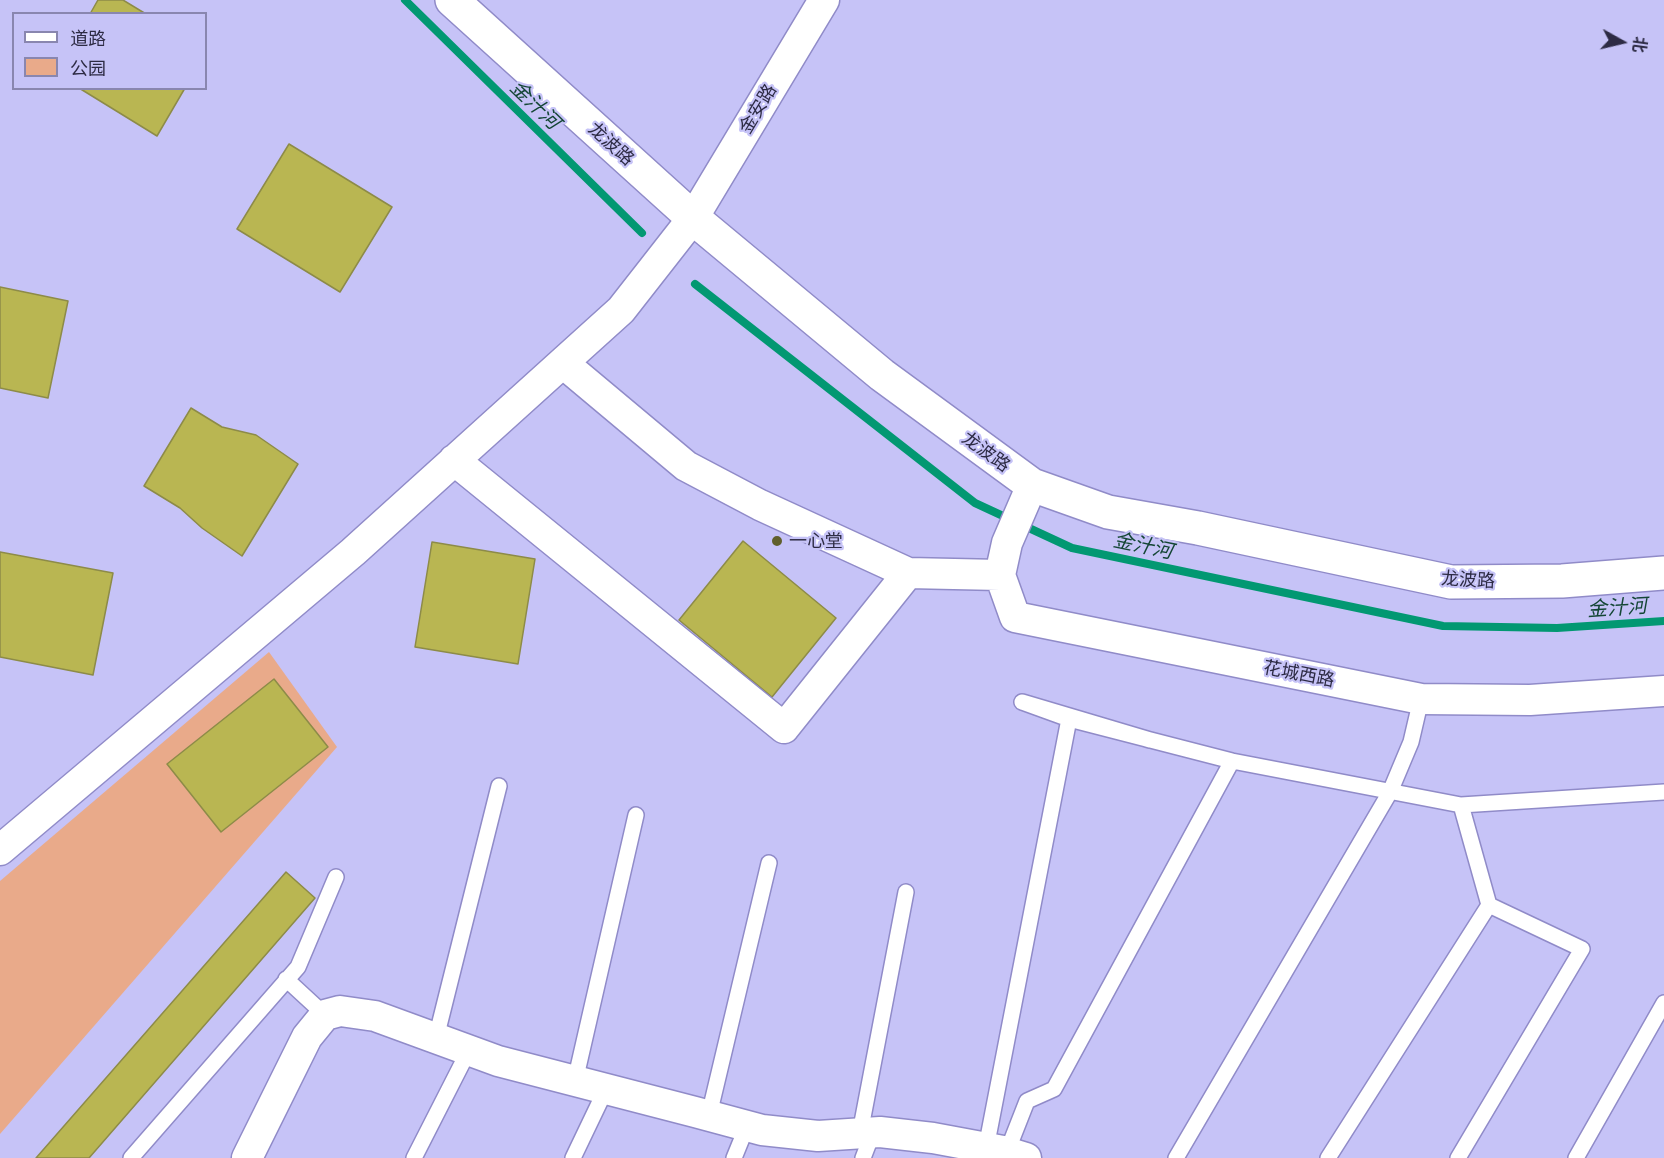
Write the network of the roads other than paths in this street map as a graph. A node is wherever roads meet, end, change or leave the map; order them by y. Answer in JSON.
{"nodes":[{"id":1,"x":452,"y":0,"type":"edge"},
{"id":2,"x":824,"y":0,"type":"edge"},
{"id":3,"x":693,"y":218,"type":"junction"},
{"id":4,"x":562,"y":363,"type":"junction"},
{"id":5,"x":454,"y":460,"type":"junction"},
{"id":6,"x":1032,"y":485,"type":"junction"},
{"id":7,"x":908,"y":573,"type":"junction"},
{"id":8,"x":1664,"y":573,"type":"edge"},
{"id":9,"x":1000,"y":575,"type":"junction"},
{"id":10,"x":1664,"y":691,"type":"edge"},
{"id":11,"x":1421,"y":699,"type":"junction"},
{"id":12,"x":1069,"y":719,"type":"junction"},
{"id":13,"x":1150,"y":740,"type":"junction"},
{"id":14,"x":1232,"y":761,"type":"junction"},
{"id":15,"x":499,"y":786,"type":"dead end"},
{"id":16,"x":1390,"y":792,"type":"junction"},
{"id":17,"x":1664,"y":792,"type":"edge"},
{"id":18,"x":1461,"y":805,"type":"junction"},
{"id":19,"x":636,"y":815,"type":"dead end"},
{"id":20,"x":0,"y":850,"type":"edge"},
{"id":21,"x":769,"y":863,"type":"dead end"},
{"id":22,"x":336,"y":877,"type":"dead end"},
{"id":23,"x":906,"y":892,"type":"dead end"},
{"id":24,"x":1489,"y":905,"type":"junction"},
{"id":25,"x":286,"y":980,"type":"junction"},
{"id":26,"x":1664,"y":1003,"type":"edge"},
{"id":27,"x":325,"y":1015,"type":"junction"},
{"id":28,"x":436,"y":1038,"type":"junction"},
{"id":29,"x":469,"y":1050,"type":"junction"},
{"id":30,"x":575,"y":1081,"type":"junction"},
{"id":31,"x":606,"y":1089,"type":"junction"},
{"id":32,"x":709,"y":1115,"type":"junction"},
{"id":33,"x":747,"y":1126,"type":"junction"},
{"id":34,"x":865,"y":1141,"type":"edge"},
{"id":35,"x":1006,"y":1153,"type":"edge"},
{"id":36,"x":131,"y":1158,"type":"edge"},
{"id":37,"x":247,"y":1158,"type":"edge"},
{"id":38,"x":414,"y":1158,"type":"edge"},
{"id":39,"x":573,"y":1158,"type":"edge"},
{"id":40,"x":734,"y":1158,"type":"edge"},
{"id":41,"x":1176,"y":1158,"type":"edge"},
{"id":42,"x":1328,"y":1158,"type":"edge"},
{"id":43,"x":1458,"y":1158,"type":"edge"},
{"id":44,"x":1576,"y":1158,"type":"edge"}],
"edges":[{"from":1,"to":3,"type":"street","name":"龙波路"},
{"from":2,"to":3,"type":"street","name":"金安路"},
{"from":3,"to":4,"type":"street","name":"金安路"},
{"from":3,"to":6,"type":"street","name":"龙波路"},
{"from":4,"to":5,"type":"street","name":"金安路"},
{"from":4,"to":7,"type":"street"},
{"from":5,"to":7,"type":"street"},
{"from":5,"to":20,"type":"street","name":"金安路"},
{"from":6,"to":8,"type":"street","name":"龙波路"},
{"from":6,"to":9,"type":"street"},
{"from":7,"to":9,"type":"street"},
{"from":9,"to":11,"type":"street","name":"花城西路"},
{"from":10,"to":11,"type":"street","name":"花城西路"},
{"from":11,"to":16,"type":"lane"},
{"from":12,"to":13,"type":"lane"},
{"from":12,"to":13,"type":"lane"},
{"from":12,"to":35,"type":"lane"},
{"from":13,"to":14,"type":"lane"},
{"from":14,"to":16,"type":"lane"},
{"from":14,"to":35,"type":"lane"},
{"from":15,"to":28,"type":"lane"},
{"from":16,"to":18,"type":"lane"},
{"from":16,"to":41,"type":"lane"},
{"from":17,"to":18,"type":"lane"},
{"from":18,"to":24,"type":"lane"},
{"from":19,"to":30,"type":"lane"},
{"from":21,"to":32,"type":"lane"},
{"from":22,"to":25,"type":"lane"},
{"from":23,"to":34,"type":"lane"},
{"from":24,"to":42,"type":"lane"},
{"from":24,"to":43,"type":"lane"},
{"from":25,"to":27,"type":"lane"},
{"from":25,"to":36,"type":"lane"},
{"from":26,"to":44,"type":"lane"},
{"from":27,"to":28,"type":"street"},
{"from":27,"to":37,"type":"street"},
{"from":28,"to":29,"type":"street"},
{"from":29,"to":30,"type":"street"},
{"from":29,"to":38,"type":"lane"},
{"from":30,"to":31,"type":"street"},
{"from":31,"to":32,"type":"street"},
{"from":31,"to":39,"type":"lane"},
{"from":32,"to":33,"type":"street"},
{"from":33,"to":34,"type":"street"},
{"from":33,"to":40,"type":"lane"},
{"from":34,"to":35,"type":"street"}]}
